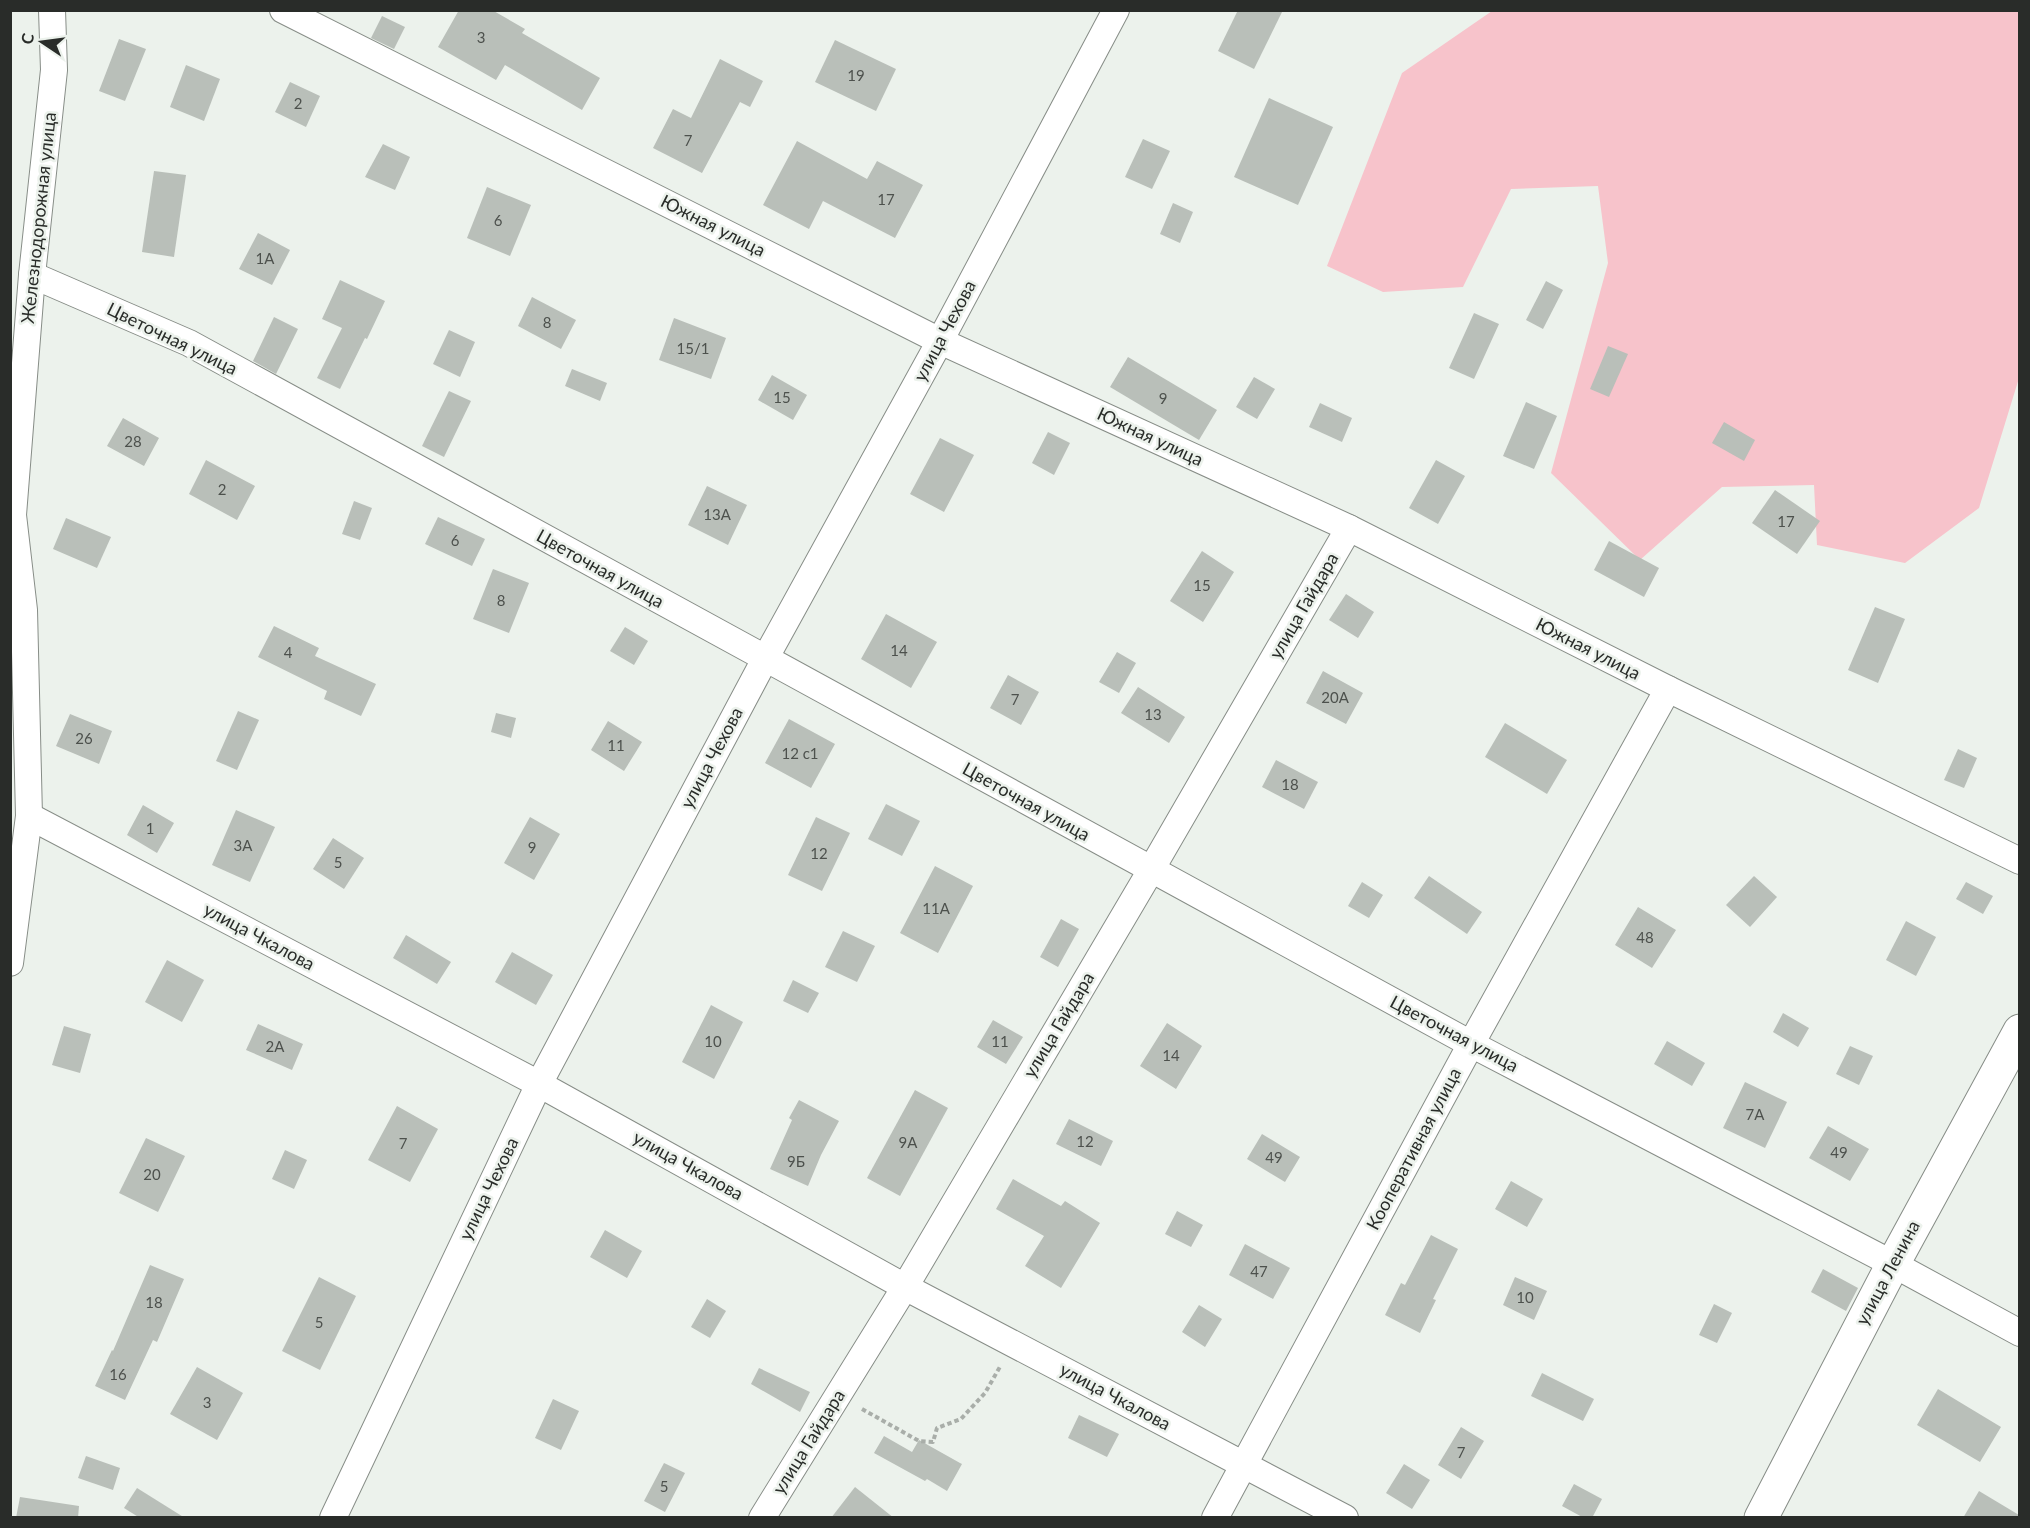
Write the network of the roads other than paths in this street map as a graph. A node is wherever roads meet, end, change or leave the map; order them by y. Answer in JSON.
{"nodes":[{"id":1,"x":52,"y":10,"type":"edge"},
{"id":2,"x":283,"y":10,"type":"edge"},
{"id":3,"x":1116,"y":10,"type":"edge"},
{"id":4,"x":32,"y":275,"type":"junction"},
{"id":5,"x":940,"y":341,"type":"junction"},
{"id":6,"x":1349,"y":528,"type":"junction"},
{"id":7,"x":765,"y":659,"type":"junction"},
{"id":8,"x":1668,"y":689,"type":"junction"},
{"id":9,"x":29,"y":816,"type":"junction"},
{"id":10,"x":2019,"y":861,"type":"edge"},
{"id":11,"x":1151,"y":870,"type":"junction"},
{"id":12,"x":10,"y":963,"type":"edge"},
{"id":13,"x":2019,"y":1031,"type":"edge"},
{"id":14,"x":1471,"y":1044,"type":"junction"},
{"id":15,"x":540,"y":1084,"type":"junction"},
{"id":16,"x":1893,"y":1264,"type":"junction"},
{"id":17,"x":905,"y":1287,"type":"junction"},
{"id":18,"x":2019,"y":1333,"type":"edge"},
{"id":19,"x":1243,"y":1465,"type":"junction"},
{"id":20,"x":333,"y":1518,"type":"edge"},
{"id":21,"x":762,"y":1518,"type":"edge"},
{"id":22,"x":1215,"y":1518,"type":"edge"},
{"id":23,"x":1345,"y":1518,"type":"edge"},
{"id":24,"x":1761,"y":1518,"type":"edge"}],
"edges":[{"from":1,"to":4,"type":"street","name":"Железнодорожная улица"},
{"from":2,"to":5,"type":"street","name":"Южная улица"},
{"from":3,"to":5,"type":"street","name":"улица Чехова"},
{"from":4,"to":7,"type":"street","name":"Цветочная улица"},
{"from":4,"to":9,"type":"street","name":"Железнодорожная улица"},
{"from":5,"to":6,"type":"street","name":"Южная улица"},
{"from":5,"to":7,"type":"street","name":"улица Чехова"},
{"from":6,"to":8,"type":"street","name":"Южная улица"},
{"from":6,"to":11,"type":"street","name":"улица Гайдара"},
{"from":7,"to":11,"type":"street","name":"Цветочная улица"},
{"from":7,"to":15,"type":"street","name":"улица Чехова"},
{"from":8,"to":10,"type":"street","name":"Южная улица"},
{"from":8,"to":14,"type":"street","name":"Кооперативная улица"},
{"from":9,"to":12,"type":"street","name":"Железнодорожная улица"},
{"from":9,"to":15,"type":"street","name":"улица Чкалова"},
{"from":11,"to":14,"type":"street","name":"Цветочная улица"},
{"from":11,"to":17,"type":"street","name":"улица Гайдара"},
{"from":13,"to":16,"type":"street","name":"улица Ленина"},
{"from":14,"to":16,"type":"street","name":"Цветочная улица"},
{"from":14,"to":19,"type":"street","name":"Кооперативная улица"},
{"from":15,"to":17,"type":"street","name":"улица Чкалова"},
{"from":15,"to":20,"type":"street","name":"улица Чехова"},
{"from":16,"to":18,"type":"street","name":"Цветочная улица"},
{"from":16,"to":24,"type":"street","name":"улица Ленина"},
{"from":17,"to":19,"type":"street","name":"улица Чкалова"},
{"from":17,"to":21,"type":"street","name":"улица Гайдара"},
{"from":19,"to":22,"type":"street","name":"Кооперативная улица"},
{"from":19,"to":23,"type":"street","name":"улица Чкалова"}]}
